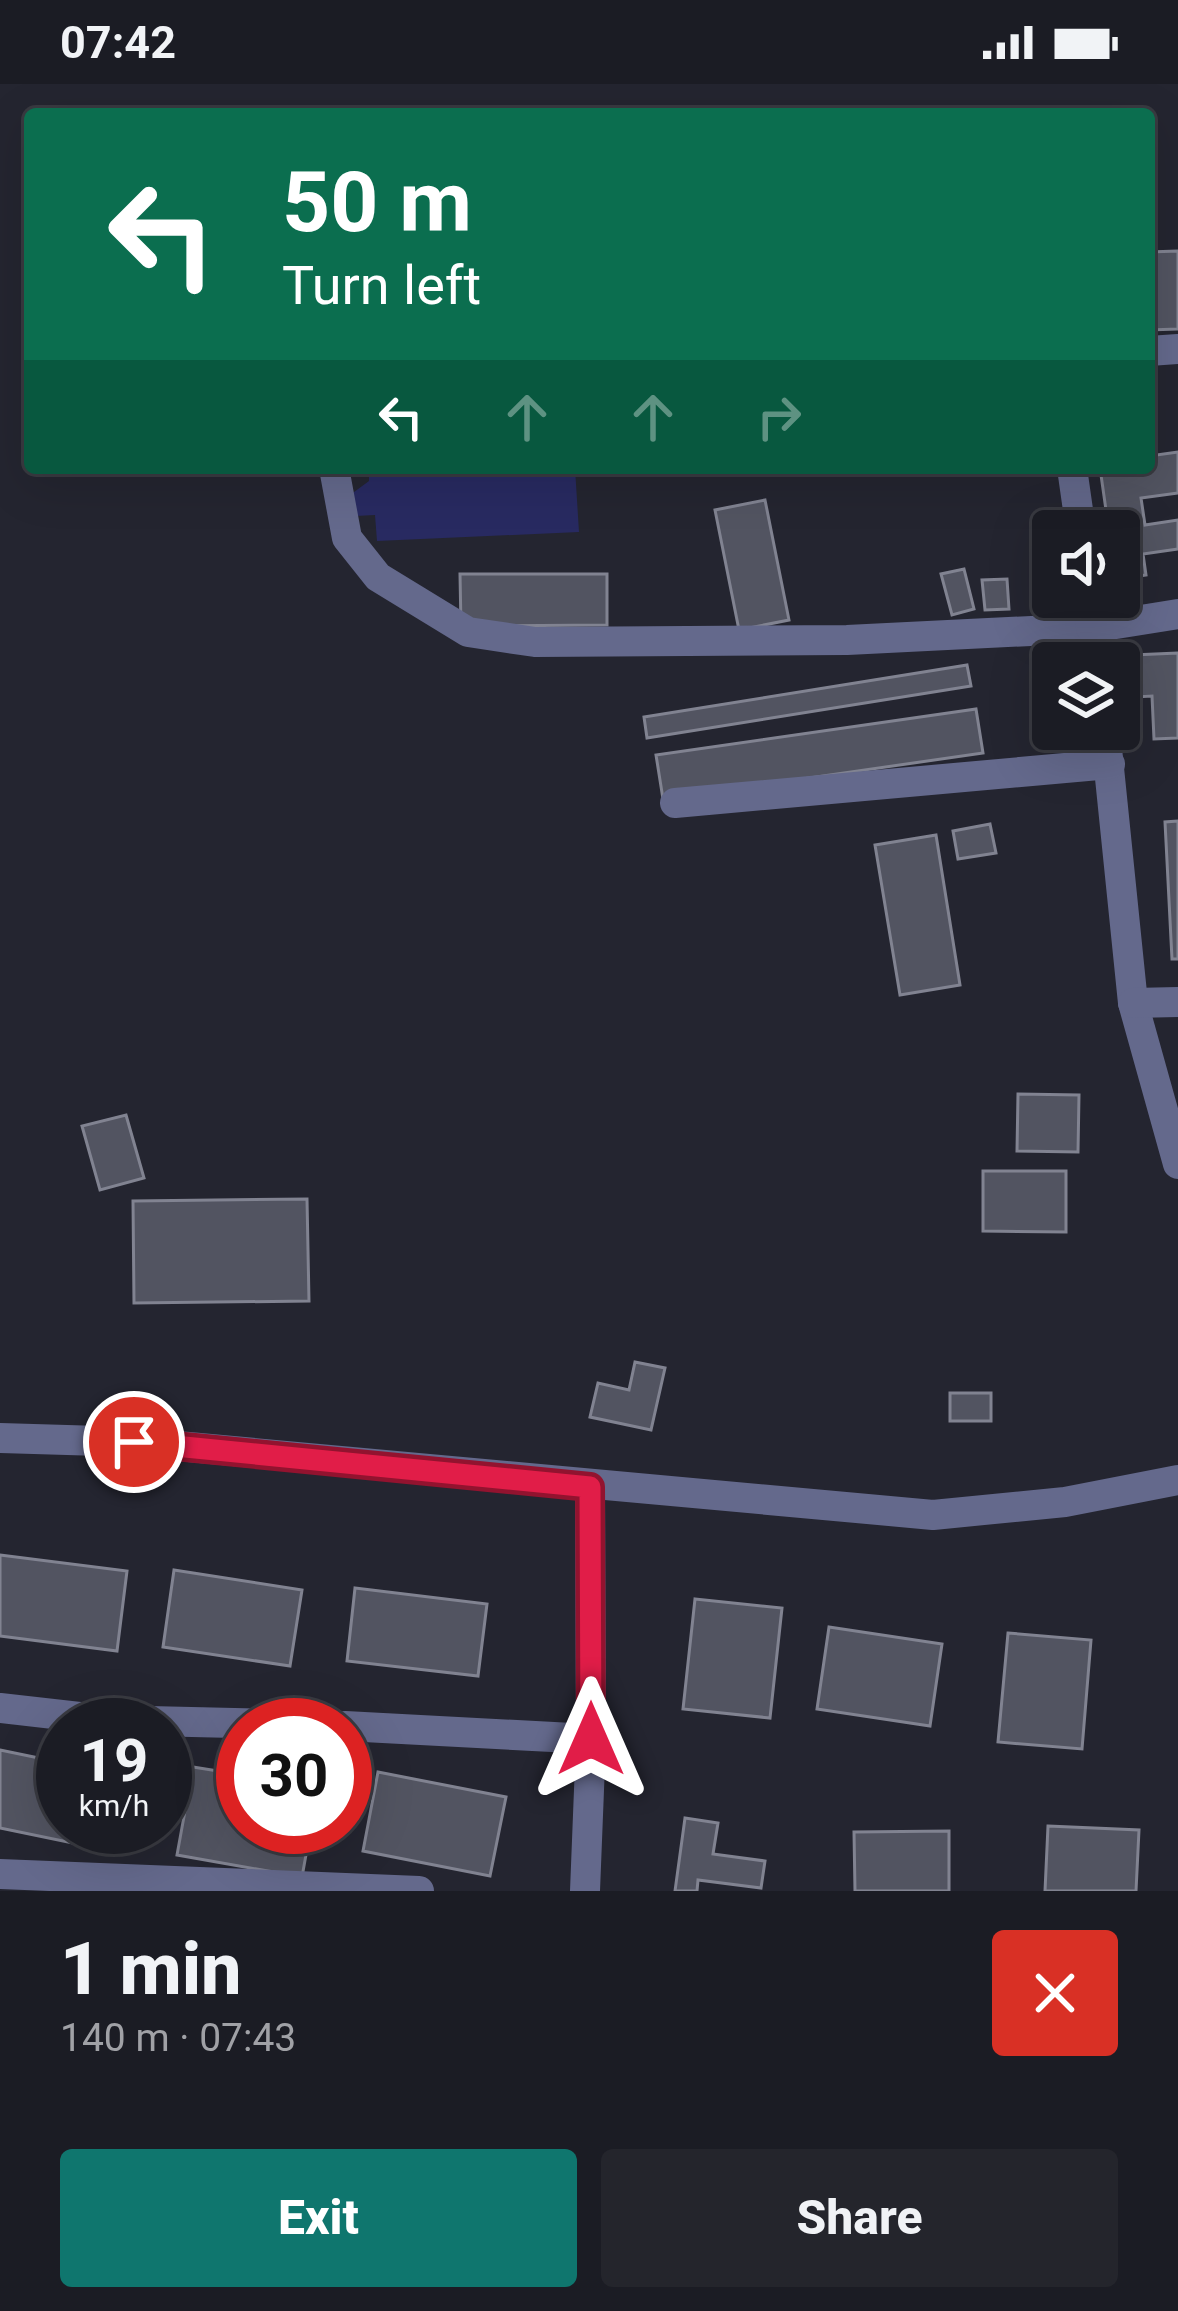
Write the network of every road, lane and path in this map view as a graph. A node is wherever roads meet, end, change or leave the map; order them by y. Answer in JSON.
{"nodes":[{"id":1,"x":335,"y":474,"type":"edge"},
{"id":2,"x":1073,"y":474,"type":"edge"},
{"id":3,"x":1078,"y":510,"type":"edge"},
{"id":4,"x":1140,"y":613,"type":"edge"},
{"id":5,"x":1178,"y":614,"type":"edge"},
{"id":6,"x":1037,"y":618,"type":"edge"},
{"id":7,"x":1108,"y":750,"type":"edge"},
{"id":8,"x":1110,"y":764,"type":"junction"},
{"id":9,"x":674,"y":803,"type":"dead end"},
{"id":10,"x":1178,"y":1002,"type":"edge"},
{"id":11,"x":1133,"y":1004,"type":"junction"},
{"id":12,"x":1178,"y":1164,"type":"edge"},
{"id":13,"x":0,"y":1438,"type":"edge"},
{"id":14,"x":1178,"y":1480,"type":"edge"},
{"id":15,"x":590,"y":1487,"type":"junction"},
{"id":16,"x":0,"y":1708,"type":"edge"},
{"id":17,"x":216,"y":1723,"type":"edge"},
{"id":18,"x":372,"y":1727,"type":"edge"},
{"id":19,"x":591,"y":1739,"type":"junction"},
{"id":20,"x":0,"y":1874,"type":"edge"},
{"id":21,"x":419,"y":1891,"type":"edge"},
{"id":22,"x":585,"y":1891,"type":"edge"}],
"edges":[{"from":1,"to":6,"type":"street"},
{"from":2,"to":3,"type":"street"},
{"from":4,"to":5,"type":"street"},
{"from":7,"to":8,"type":"street"},
{"from":8,"to":9,"type":"street"},
{"from":8,"to":11,"type":"street"},
{"from":10,"to":11,"type":"street"},
{"from":11,"to":12,"type":"street"},
{"from":13,"to":15,"type":"street"},
{"from":14,"to":15,"type":"street"},
{"from":15,"to":19,"type":"street"},
{"from":16,"to":17,"type":"street"},
{"from":18,"to":19,"type":"street"},
{"from":19,"to":22,"type":"street"},
{"from":20,"to":21,"type":"street"}]}
